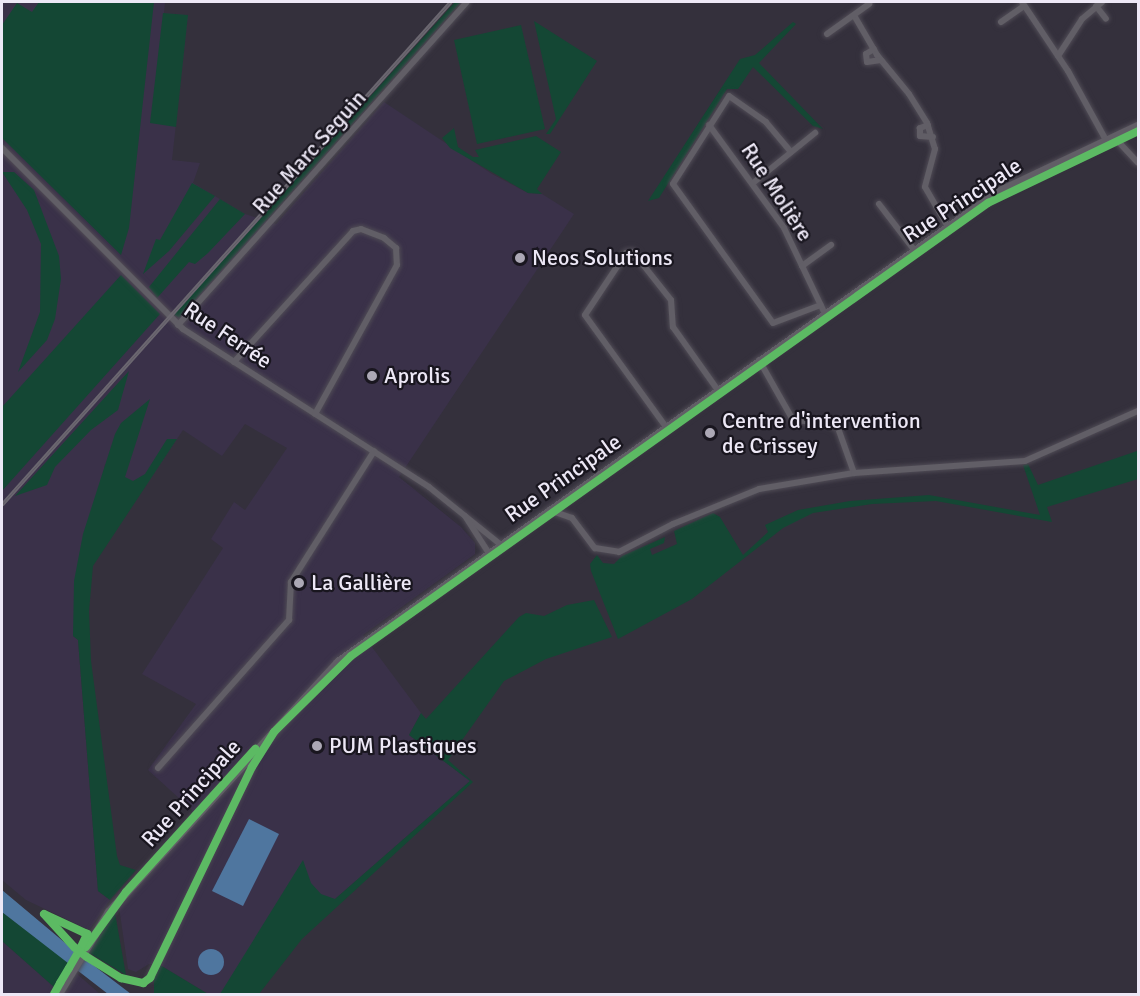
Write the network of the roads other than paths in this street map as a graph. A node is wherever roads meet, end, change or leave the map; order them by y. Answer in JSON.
{"nodes":[{"id":1,"x":467,"y":2,"type":"edge"},
{"id":2,"x":1102,"y":2,"type":"edge"},
{"id":3,"x":869,"y":4,"type":"dead end"},
{"id":4,"x":1023,"y":4,"type":"edge"},
{"id":5,"x":1096,"y":6,"type":"junction"},
{"id":6,"x":855,"y":17,"type":"junction"},
{"id":7,"x":1106,"y":19,"type":"dead end"},
{"id":8,"x":1001,"y":22,"type":"dead end"},
{"id":9,"x":827,"y":34,"type":"dead end"},
{"id":10,"x":874,"y":49,"type":"junction"},
{"id":11,"x":1058,"y":56,"type":"junction"},
{"id":12,"x":881,"y":60,"type":"junction"},
{"id":13,"x":709,"y":125,"type":"junction"},
{"id":14,"x":928,"y":125,"type":"junction"},
{"id":15,"x":1138,"y":126,"type":"edge"},
{"id":16,"x":815,"y":133,"type":"dead end"},
{"id":17,"x":933,"y":137,"type":"junction"},
{"id":18,"x":1110,"y":139,"type":"junction"},
{"id":19,"x":4,"y":150,"type":"edge"},
{"id":20,"x":791,"y":152,"type":"junction"},
{"id":21,"x":2,"y":158,"type":"edge"},
{"id":22,"x":1138,"y":163,"type":"edge"},
{"id":23,"x":753,"y":183,"type":"junction"},
{"id":24,"x":879,"y":204,"type":"dead end"},
{"id":25,"x":948,"y":227,"type":"junction"},
{"id":26,"x":831,"y":245,"type":"dead end"},
{"id":27,"x":915,"y":251,"type":"junction"},
{"id":28,"x":802,"y":266,"type":"junction"},
{"id":29,"x":821,"y":305,"type":"junction"},
{"id":30,"x":825,"y":314,"type":"junction"},
{"id":31,"x":178,"y":325,"type":"junction"},
{"id":32,"x":759,"y":360,"type":"junction"},
{"id":33,"x":234,"y":362,"type":"junction"},
{"id":34,"x":717,"y":389,"type":"junction"},
{"id":35,"x":1138,"y":411,"type":"edge"},
{"id":36,"x":315,"y":414,"type":"junction"},
{"id":37,"x":666,"y":427,"type":"junction"},
{"id":38,"x":374,"y":451,"type":"junction"},
{"id":39,"x":854,"y":473,"type":"junction"},
{"id":40,"x":549,"y":510,"type":"junction"},
{"id":41,"x":465,"y":516,"type":"junction"},
{"id":42,"x":500,"y":544,"type":"junction"},
{"id":43,"x":488,"y":552,"type":"junction"},
{"id":44,"x":246,"y":758,"type":"junction"},
{"id":45,"x":158,"y":768,"type":"dead end"},
{"id":46,"x":150,"y":978,"type":"dead end"},
{"id":47,"x":59,"y":994,"type":"edge"}],
"edges":[{"from":1,"to":31,"type":"street","name":"Rue Marc Seguin"},
{"from":2,"to":5,"type":"street"},
{"from":3,"to":6,"type":"street"},
{"from":4,"to":8,"type":"street"},
{"from":4,"to":11,"type":"street"},
{"from":5,"to":7,"type":"street"},
{"from":5,"to":11,"type":"street"},
{"from":6,"to":9,"type":"street"},
{"from":6,"to":10,"type":"street"},
{"from":10,"to":12,"type":"street"},
{"from":10,"to":12,"type":"street"},
{"from":11,"to":18,"type":"street"},
{"from":12,"to":14,"type":"street"},
{"from":13,"to":20,"type":"street"},
{"from":13,"to":23,"type":"street","name":"Rue Molière"},
{"from":13,"to":29,"type":"street"},
{"from":14,"to":17,"type":"street"},
{"from":14,"to":17,"type":"street"},
{"from":15,"to":18,"type":"street","name":"Rue Principale"},
{"from":16,"to":20,"type":"street"},
{"from":17,"to":25,"type":"street"},
{"from":18,"to":22,"type":"street"},
{"from":18,"to":25,"type":"street","name":"Rue Principale"},
{"from":19,"to":21,"type":"street"},
{"from":19,"to":31,"type":"street","name":"Rue Ferrée"},
{"from":20,"to":23,"type":"street"},
{"from":23,"to":28,"type":"street","name":"Rue Molière"},
{"from":24,"to":27,"type":"street"},
{"from":25,"to":27,"type":"street","name":"Rue Principale"},
{"from":26,"to":28,"type":"street"},
{"from":27,"to":30,"type":"street","name":"Rue Principale"},
{"from":28,"to":29,"type":"street","name":"Rue Molière"},
{"from":29,"to":30,"type":"street","name":"Rue Molière"},
{"from":30,"to":32,"type":"street","name":"Rue Principale"},
{"from":31,"to":33,"type":"street","name":"Rue Ferrée"},
{"from":32,"to":34,"type":"street","name":"Rue Principale"},
{"from":32,"to":39,"type":"street"},
{"from":33,"to":36,"type":"street","name":"Rue Ferrée"},
{"from":33,"to":36,"type":"street"},
{"from":34,"to":37,"type":"street","name":"Rue Principale"},
{"from":34,"to":37,"type":"street"},
{"from":35,"to":39,"type":"street"},
{"from":36,"to":38,"type":"street","name":"Rue Ferrée"},
{"from":37,"to":40,"type":"street","name":"Rue Principale"},
{"from":38,"to":41,"type":"street","name":"Rue Ferrée"},
{"from":38,"to":45,"type":"street"},
{"from":39,"to":40,"type":"street"},
{"from":40,"to":42,"type":"street","name":"Rue Principale"},
{"from":41,"to":42,"type":"street","name":"Rue Ferrée"},
{"from":41,"to":43,"type":"street","name":"Rue Ferrée"},
{"from":42,"to":43,"type":"street","name":"Rue Principale"},
{"from":43,"to":44,"type":"street","name":"Rue Principale"},
{"from":44,"to":46,"type":"street"},
{"from":44,"to":47,"type":"street","name":"Rue Principale"}]}
